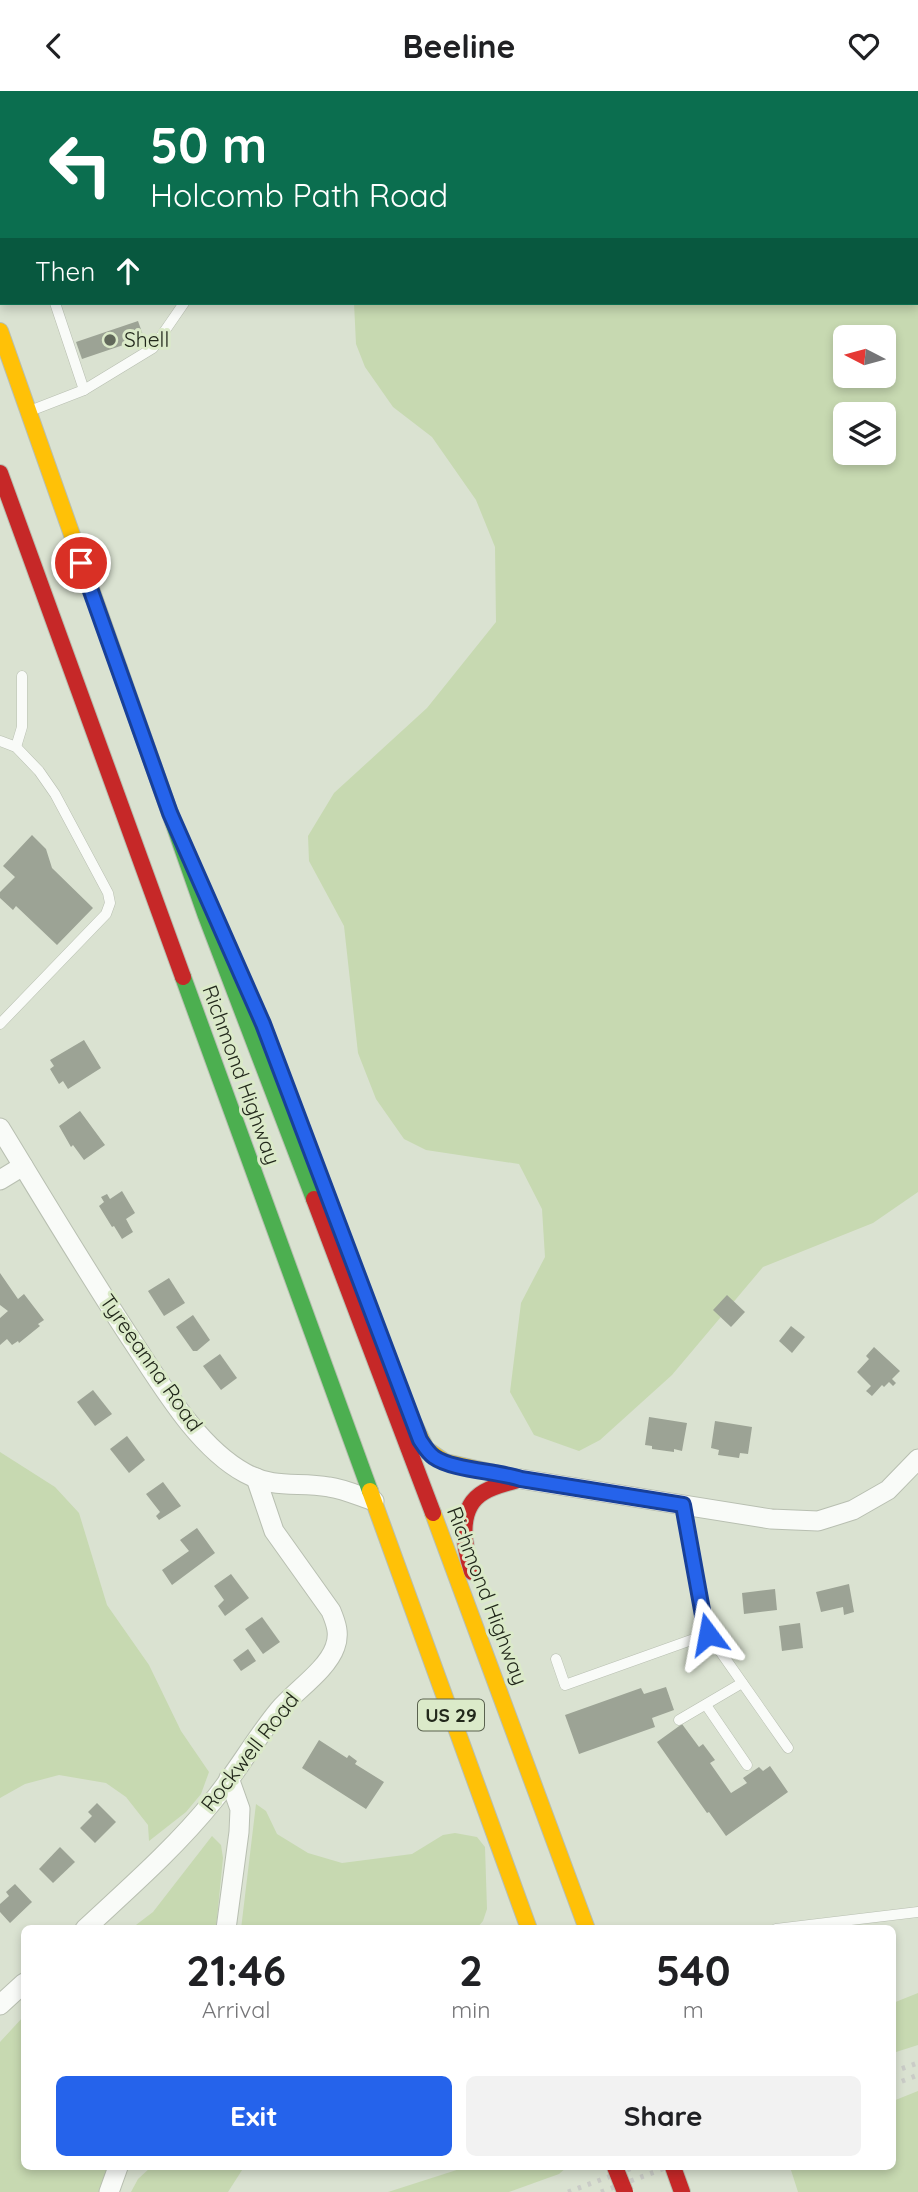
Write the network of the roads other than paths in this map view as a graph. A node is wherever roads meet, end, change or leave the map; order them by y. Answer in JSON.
{"nodes":[{"id":1,"x":56,"y":305,"type":"edge"},
{"id":2,"x":183,"y":305,"type":"edge"},
{"id":3,"x":0,"y":331,"type":"edge"},
{"id":4,"x":84,"y":390,"type":"junction"},
{"id":5,"x":10,"y":407,"type":"dead end"},
{"id":6,"x":28,"y":412,"type":"junction"},
{"id":7,"x":0,"y":473,"type":"edge"},
{"id":8,"x":22,"y":675,"type":"dead end"},
{"id":9,"x":0,"y":741,"type":"edge"},
{"id":10,"x":16,"y":747,"type":"junction"},
{"id":11,"x":170,"y":813,"type":"junction"},
{"id":12,"x":0,"y":1024,"type":"edge"},
{"id":13,"x":0,"y":1128,"type":"edge"},
{"id":14,"x":23,"y":1166,"type":"junction"},
{"id":15,"x":0,"y":1180,"type":"edge"},
{"id":16,"x":918,"y":1459,"type":"edge"},
{"id":17,"x":256,"y":1478,"type":"junction"},
{"id":18,"x":521,"y":1479,"type":"junction"},
{"id":19,"x":374,"y":1501,"type":"junction"},
{"id":20,"x":683,"y":1505,"type":"junction"},
{"id":21,"x":708,"y":1634,"type":"junction"},
{"id":22,"x":556,"y":1659,"type":"dead end"},
{"id":23,"x":493,"y":1671,"type":"junction"},
{"id":24,"x":742,"y":1683,"type":"junction"},
{"id":25,"x":706,"y":1705,"type":"junction"},
{"id":26,"x":679,"y":1720,"type":"dead end"},
{"id":27,"x":788,"y":1748,"type":"dead end"},
{"id":28,"x":747,"y":1765,"type":"dead end"},
{"id":29,"x":229,"y":1778,"type":"junction"},
{"id":30,"x":918,"y":1912,"type":"edge"},
{"id":31,"x":89,"y":1925,"type":"edge"},
{"id":32,"x":227,"y":1925,"type":"edge"},
{"id":33,"x":528,"y":1925,"type":"edge"},
{"id":34,"x":586,"y":1925,"type":"edge"},
{"id":35,"x":809,"y":1925,"type":"edge"},
{"id":36,"x":21,"y":1986,"type":"edge"},
{"id":37,"x":0,"y":2005,"type":"edge"},
{"id":38,"x":117,"y":2170,"type":"edge"},
{"id":39,"x":616,"y":2170,"type":"edge"},
{"id":40,"x":674,"y":2170,"type":"edge"},
{"id":41,"x":109,"y":2192,"type":"edge"},
{"id":42,"x":625,"y":2192,"type":"edge"},
{"id":43,"x":682,"y":2192,"type":"edge"}],
"edges":[{"from":1,"to":4,"type":"lane"},
{"from":2,"to":4,"type":"lane"},
{"from":3,"to":6,"type":"highway","name":"Richmond Highway","number":"US 29"},
{"from":4,"to":6,"type":"lane"},
{"from":5,"to":6,"type":"highway"},
{"from":6,"to":11,"type":"highway","name":"Richmond Highway","number":"US 29"},
{"from":7,"to":19,"type":"highway","name":"Richmond Highway","number":"US 29"},
{"from":8,"to":10,"type":"lane"},
{"from":9,"to":10,"type":"lane"},
{"from":10,"to":12,"type":"lane"},
{"from":11,"to":18,"type":"highway"},
{"from":11,"to":23,"type":"highway","name":"Richmond Highway","number":"US 29"},
{"from":13,"to":14,"type":"street","name":"Tyreeanna Road"},
{"from":14,"to":15,"type":"street"},
{"from":14,"to":17,"type":"street","name":"Tyreeanna Road"},
{"from":16,"to":20,"type":"street"},
{"from":17,"to":19,"type":"street","name":"Tyreeanna Road"},
{"from":17,"to":29,"type":"street","name":"Rockwell Road"},
{"from":18,"to":20,"type":"street"},
{"from":18,"to":23,"type":"highway"},
{"from":19,"to":33,"type":"highway","name":"Richmond Highway","number":"US 29"},
{"from":20,"to":21,"type":"lane"},
{"from":21,"to":22,"type":"lane"},
{"from":21,"to":24,"type":"lane"},
{"from":23,"to":34,"type":"highway","name":"Richmond Highway","number":"US 29"},
{"from":24,"to":25,"type":"lane"},
{"from":24,"to":27,"type":"lane"},
{"from":25,"to":26,"type":"lane"},
{"from":25,"to":28,"type":"lane"},
{"from":29,"to":31,"type":"street","name":"Rockwell Road"},
{"from":29,"to":32,"type":"street"},
{"from":30,"to":35,"type":"lane"},
{"from":36,"to":37,"type":"street"},
{"from":38,"to":41,"type":"street"},
{"from":39,"to":42,"type":"highway","bridge":true},
{"from":40,"to":43,"type":"highway"}]}
